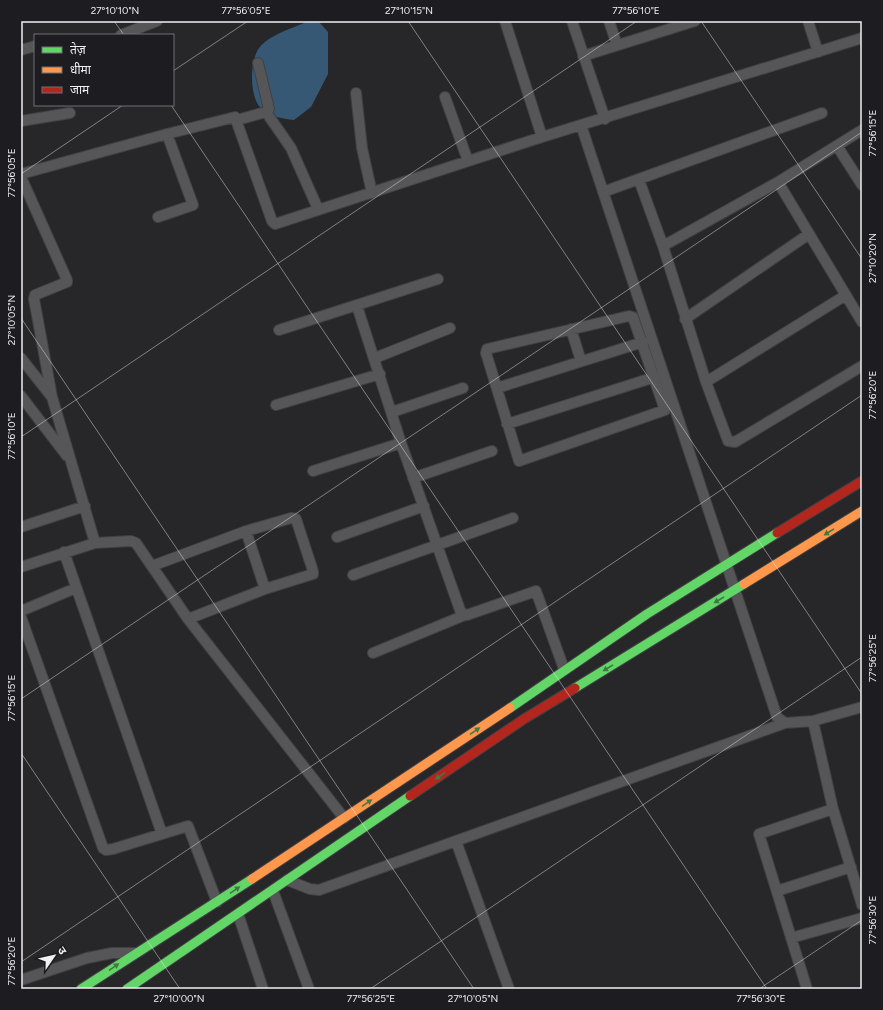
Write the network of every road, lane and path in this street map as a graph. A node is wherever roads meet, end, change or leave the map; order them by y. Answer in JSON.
{"nodes":[{"id":1,"x":157,"y":21,"type":"edge"},
{"id":2,"x":504,"y":21,"type":"edge"},
{"id":3,"x":572,"y":21,"type":"edge"},
{"id":4,"x":609,"y":21,"type":"edge"},
{"id":5,"x":695,"y":21,"type":"edge"},
{"id":6,"x":808,"y":21,"type":"edge"},
{"id":7,"x":674,"y":24,"type":"edge"},
{"id":8,"x":124,"y":34,"type":"edge"},
{"id":9,"x":862,"y":38,"type":"edge"},
{"id":10,"x":617,"y":45,"type":"junction"},
{"id":11,"x":34,"y":46,"type":"edge"},
{"id":12,"x":21,"y":50,"type":"edge"},
{"id":13,"x":818,"y":52,"type":"junction"},
{"id":14,"x":584,"y":56,"type":"junction"},
{"id":15,"x":258,"y":63,"type":"dead end"},
{"id":16,"x":356,"y":93,"type":"dead end"},
{"id":17,"x":445,"y":97,"type":"dead end"},
{"id":18,"x":266,"y":112,"type":"junction"},
{"id":19,"x":70,"y":113,"type":"dead end"},
{"id":20,"x":822,"y":113,"type":"dead end"},
{"id":21,"x":605,"y":119,"type":"junction"},
{"id":22,"x":237,"y":120,"type":"junction"},
{"id":23,"x":21,"y":121,"type":"edge"},
{"id":24,"x":581,"y":125,"type":"junction"},
{"id":25,"x":862,"y":130,"type":"edge"},
{"id":26,"x":167,"y":134,"type":"junction"},
{"id":27,"x":542,"y":137,"type":"junction"},
{"id":28,"x":837,"y":146,"type":"junction"},
{"id":29,"x":468,"y":161,"type":"junction"},
{"id":30,"x":21,"y":176,"type":"edge"},
{"id":31,"x":639,"y":180,"type":"junction"},
{"id":32,"x":778,"y":182,"type":"junction"},
{"id":33,"x":862,"y":185,"type":"edge"},
{"id":34,"x":603,"y":192,"type":"junction"},
{"id":35,"x":372,"y":193,"type":"junction"},
{"id":36,"x":318,"y":209,"type":"junction"},
{"id":37,"x":158,"y":217,"type":"dead end"},
{"id":38,"x":809,"y":234,"type":"junction"},
{"id":39,"x":663,"y":246,"type":"junction"},
{"id":40,"x":438,"y":279,"type":"dead end"},
{"id":41,"x":846,"y":295,"type":"junction"},
{"id":42,"x":357,"y":306,"type":"junction"},
{"id":43,"x":684,"y":319,"type":"junction"},
{"id":44,"x":862,"y":322,"type":"edge"},
{"id":45,"x":450,"y":328,"type":"dead end"},
{"id":46,"x":571,"y":329,"type":"junction"},
{"id":47,"x":279,"y":330,"type":"dead end"},
{"id":48,"x":642,"y":342,"type":"junction"},
{"id":49,"x":375,"y":358,"type":"junction"},
{"id":50,"x":581,"y":361,"type":"junction"},
{"id":51,"x":23,"y":363,"type":"edge"},
{"id":52,"x":862,"y":366,"type":"edge"},
{"id":53,"x":380,"y":374,"type":"junction"},
{"id":54,"x":655,"y":377,"type":"junction"},
{"id":55,"x":706,"y":382,"type":"junction"},
{"id":56,"x":463,"y":388,"type":"dead end"},
{"id":57,"x":497,"y":388,"type":"junction"},
{"id":58,"x":664,"y":391,"type":"junction"},
{"id":59,"x":21,"y":396,"type":"edge"},
{"id":60,"x":52,"y":397,"type":"junction"},
{"id":61,"x":276,"y":406,"type":"dead end"},
{"id":62,"x":392,"y":412,"type":"junction"},
{"id":63,"x":507,"y":424,"type":"junction"},
{"id":64,"x":401,"y":442,"type":"junction"},
{"id":65,"x":492,"y":451,"type":"dead end"},
{"id":66,"x":72,"y":462,"type":"junction"},
{"id":67,"x":313,"y":471,"type":"dead end"},
{"id":68,"x":414,"y":478,"type":"junction"},
{"id":69,"x":862,"y":481,"type":"edge"},
{"id":70,"x":85,"y":506,"type":"junction"},
{"id":71,"x":424,"y":506,"type":"junction"},
{"id":72,"x":862,"y":511,"type":"edge"},
{"id":73,"x":513,"y":518,"type":"dead end"},
{"id":74,"x":22,"y":524,"type":"edge"},
{"id":75,"x":246,"y":531,"type":"junction"},
{"id":76,"x":337,"y":537,"type":"dead end"},
{"id":77,"x":94,"y":543,"type":"junction"},
{"id":78,"x":437,"y":546,"type":"junction"},
{"id":79,"x":64,"y":552,"type":"junction"},
{"id":80,"x":726,"y":564,"type":"junction"},
{"id":81,"x":152,"y":566,"type":"junction"},
{"id":82,"x":21,"y":567,"type":"edge"},
{"id":83,"x":353,"y":575,"type":"dead end"},
{"id":84,"x":76,"y":588,"type":"junction"},
{"id":85,"x":265,"y":589,"type":"junction"},
{"id":86,"x":736,"y":589,"type":"junction"},
{"id":87,"x":21,"y":611,"type":"edge"},
{"id":88,"x":465,"y":615,"type":"junction"},
{"id":89,"x":21,"y":617,"type":"edge"},
{"id":90,"x":188,"y":619,"type":"junction"},
{"id":91,"x":373,"y":653,"type":"dead end"},
{"id":92,"x":564,"y":669,"type":"junction"},
{"id":93,"x":862,"y":707,"type":"edge"},
{"id":94,"x":813,"y":721,"type":"junction"},
{"id":95,"x":785,"y":723,"type":"junction"},
{"id":96,"x":833,"y":808,"type":"junction"},
{"id":97,"x":344,"y":818,"type":"junction"},
{"id":98,"x":162,"y":834,"type":"junction"},
{"id":99,"x":456,"y":841,"type":"junction"},
{"id":100,"x":851,"y":867,"type":"junction"},
{"id":101,"x":287,"y":880,"type":"junction"},
{"id":102,"x":273,"y":891,"type":"junction"},
{"id":103,"x":777,"y":891,"type":"junction"},
{"id":104,"x":217,"y":902,"type":"junction"},
{"id":105,"x":862,"y":906,"type":"edge"},
{"id":106,"x":238,"y":914,"type":"junction"},
{"id":107,"x":862,"y":918,"type":"edge"},
{"id":108,"x":792,"y":938,"type":"junction"},
{"id":109,"x":135,"y":953,"type":"junction"},
{"id":110,"x":21,"y":980,"type":"edge"},
{"id":111,"x":81,"y":989,"type":"edge"},
{"id":112,"x":127,"y":989,"type":"edge"},
{"id":113,"x":263,"y":989,"type":"edge"},
{"id":114,"x":309,"y":989,"type":"edge"},
{"id":115,"x":509,"y":989,"type":"edge"},
{"id":116,"x":807,"y":989,"type":"edge"}],
"edges":[{"from":1,"to":8,"type":"street"},
{"from":2,"to":27,"type":"street"},
{"from":3,"to":14,"type":"street"},
{"from":4,"to":10,"type":"street"},
{"from":5,"to":7,"type":"street"},
{"from":6,"to":13,"type":"street"},
{"from":7,"to":10,"type":"street"},
{"from":9,"to":13,"type":"street"},
{"from":10,"to":14,"type":"street"},
{"from":11,"to":12,"type":"street"},
{"from":13,"to":21,"type":"street"},
{"from":14,"to":21,"type":"street"},
{"from":15,"to":18,"type":"street"},
{"from":16,"to":35,"type":"street"},
{"from":17,"to":29,"type":"street"},
{"from":18,"to":22,"type":"street"},
{"from":18,"to":36,"type":"street"},
{"from":19,"to":23,"type":"street"},
{"from":20,"to":31,"type":"street"},
{"from":21,"to":24,"type":"street"},
{"from":22,"to":26,"type":"street"},
{"from":22,"to":36,"type":"street"},
{"from":24,"to":27,"type":"street"},
{"from":24,"to":34,"type":"street"},
{"from":25,"to":28,"type":"street"},
{"from":26,"to":30,"type":"street"},
{"from":26,"to":37,"type":"street"},
{"from":27,"to":29,"type":"street"},
{"from":28,"to":32,"type":"street"},
{"from":28,"to":33,"type":"street"},
{"from":29,"to":35,"type":"street"},
{"from":30,"to":60,"type":"street"},
{"from":31,"to":34,"type":"street"},
{"from":31,"to":39,"type":"street"},
{"from":32,"to":38,"type":"street"},
{"from":32,"to":39,"type":"street"},
{"from":34,"to":58,"type":"street"},
{"from":35,"to":36,"type":"street"},
{"from":38,"to":41,"type":"street"},
{"from":38,"to":43,"type":"street"},
{"from":39,"to":43,"type":"street"},
{"from":40,"to":42,"type":"street"},
{"from":41,"to":44,"type":"street"},
{"from":41,"to":55,"type":"street"},
{"from":42,"to":47,"type":"street"},
{"from":42,"to":49,"type":"street"},
{"from":43,"to":55,"type":"street"},
{"from":45,"to":49,"type":"street"},
{"from":46,"to":48,"type":"street"},
{"from":46,"to":50,"type":"street"},
{"from":46,"to":57,"type":"street"},
{"from":48,"to":50,"type":"street"},
{"from":48,"to":54,"type":"street"},
{"from":49,"to":53,"type":"street"},
{"from":50,"to":57,"type":"street"},
{"from":51,"to":60,"type":"street"},
{"from":52,"to":55,"type":"street"},
{"from":53,"to":61,"type":"street"},
{"from":53,"to":62,"type":"street"},
{"from":54,"to":58,"type":"street"},
{"from":54,"to":63,"type":"street"},
{"from":56,"to":62,"type":"street"},
{"from":57,"to":63,"type":"street"},
{"from":58,"to":63,"type":"street"},
{"from":58,"to":80,"type":"street"},
{"from":59,"to":66,"type":"street"},
{"from":60,"to":66,"type":"street"},
{"from":62,"to":64,"type":"street"},
{"from":64,"to":67,"type":"street"},
{"from":64,"to":68,"type":"street"},
{"from":65,"to":68,"type":"street"},
{"from":66,"to":70,"type":"street"},
{"from":68,"to":71,"type":"street"},
{"from":69,"to":80,"type":"main road"},
{"from":70,"to":74,"type":"street"},
{"from":70,"to":77,"type":"street"},
{"from":71,"to":76,"type":"street"},
{"from":71,"to":78,"type":"street"},
{"from":72,"to":86,"type":"main road","one_way":true},
{"from":73,"to":78,"type":"street"},
{"from":75,"to":81,"type":"street"},
{"from":75,"to":85,"type":"street"},
{"from":75,"to":85,"type":"street"},
{"from":77,"to":79,"type":"street"},
{"from":77,"to":81,"type":"street"},
{"from":78,"to":83,"type":"street"},
{"from":78,"to":88,"type":"street"},
{"from":79,"to":82,"type":"street"},
{"from":79,"to":84,"type":"street"},
{"from":80,"to":86,"type":"street"},
{"from":80,"to":92,"type":"main road"},
{"from":81,"to":90,"type":"street"},
{"from":84,"to":87,"type":"street"},
{"from":84,"to":98,"type":"street"},
{"from":85,"to":90,"type":"street"},
{"from":86,"to":95,"type":"street"},
{"from":86,"to":101,"type":"main road","one_way":true},
{"from":88,"to":91,"type":"street"},
{"from":88,"to":92,"type":"street"},
{"from":89,"to":98,"type":"street"},
{"from":90,"to":97,"type":"street"},
{"from":97,"to":92,"type":"main road","one_way":true},
{"from":93,"to":94,"type":"street"},
{"from":94,"to":95,"type":"street"},
{"from":94,"to":96,"type":"street"},
{"from":95,"to":99,"type":"street"},
{"from":96,"to":100,"type":"street"},
{"from":96,"to":103,"type":"street"},
{"from":104,"to":97,"type":"main road","one_way":true},
{"from":98,"to":104,"type":"street"},
{"from":99,"to":101,"type":"street"},
{"from":99,"to":115,"type":"street"},
{"from":100,"to":103,"type":"street"},
{"from":100,"to":105,"type":"street"},
{"from":101,"to":102,"type":"main road"},
{"from":102,"to":106,"type":"main road"},
{"from":102,"to":114,"type":"street"},
{"from":103,"to":108,"type":"street"},
{"from":104,"to":109,"type":"main road"},
{"from":106,"to":112,"type":"main road"},
{"from":106,"to":113,"type":"street"},
{"from":107,"to":108,"type":"street"},
{"from":108,"to":116,"type":"street"},
{"from":109,"to":110,"type":"street"},
{"from":111,"to":109,"type":"main road","one_way":true}]}
